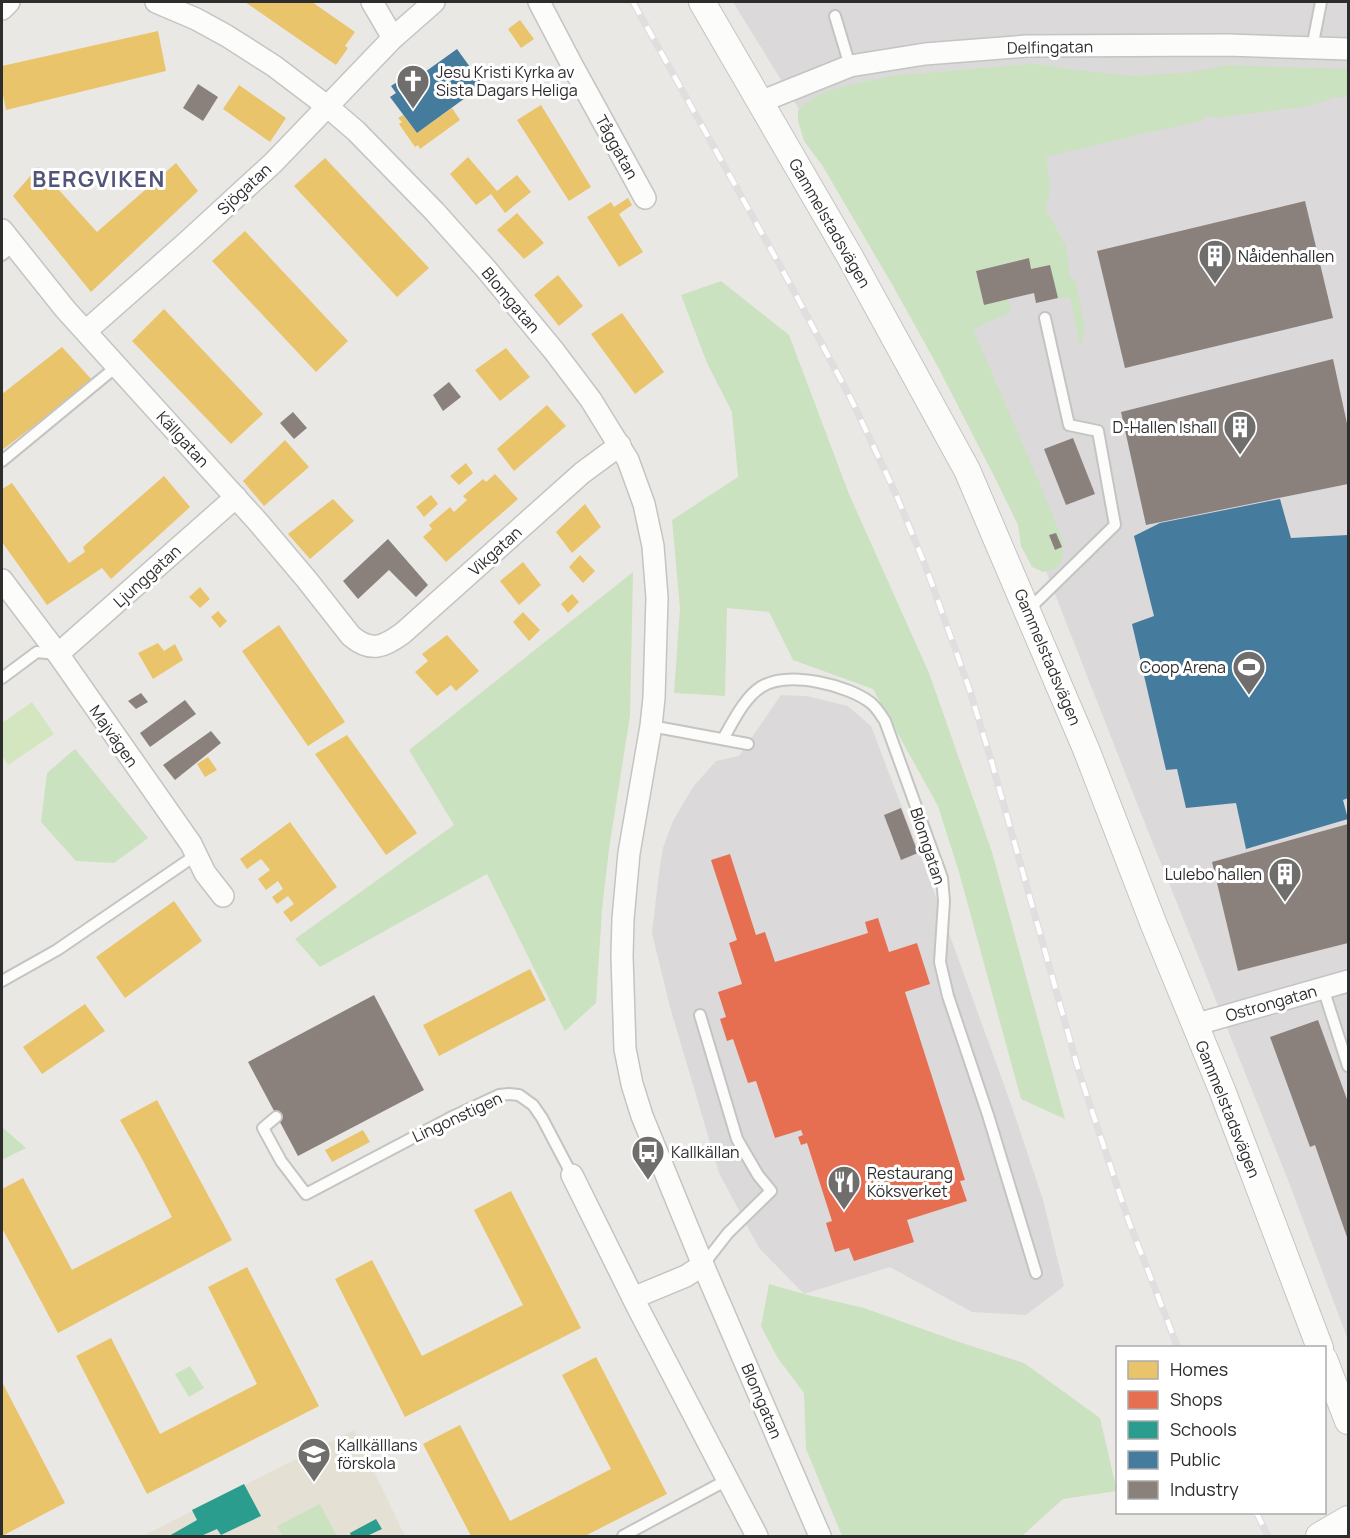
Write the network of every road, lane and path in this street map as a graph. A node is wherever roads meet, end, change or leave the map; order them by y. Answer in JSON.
{"nodes":[{"id":1,"x":9,"y":2,"type":"edge"},
{"id":2,"x":156,"y":2,"type":"edge"},
{"id":3,"x":372,"y":2,"type":"edge"},
{"id":4,"x":434,"y":2,"type":"edge"},
{"id":5,"x":539,"y":2,"type":"edge"},
{"id":6,"x":702,"y":2,"type":"edge"},
{"id":7,"x":1321,"y":2,"type":"edge"},
{"id":8,"x":2,"y":9,"type":"edge"},
{"id":9,"x":836,"y":16,"type":"dead end"},
{"id":10,"x":393,"y":38,"type":"junction"},
{"id":11,"x":1312,"y":48,"type":"junction"},
{"id":12,"x":1348,"y":49,"type":"edge"},
{"id":13,"x":850,"y":66,"type":"junction"},
{"id":14,"x":760,"y":102,"type":"junction"},
{"id":15,"x":328,"y":107,"type":"junction"},
{"id":16,"x":645,"y":198,"type":"dead end"},
{"id":17,"x":6,"y":243,"type":"edge"},
{"id":18,"x":1045,"y":318,"type":"dead end"},
{"id":19,"x":86,"y":331,"type":"junction"},
{"id":20,"x":116,"y":367,"type":"junction"},
{"id":21,"x":620,"y":445,"type":"junction"},
{"id":22,"x":2,"y":461,"type":"edge"},
{"id":23,"x":236,"y":497,"type":"junction"},
{"id":24,"x":2,"y":580,"type":"edge"},
{"id":25,"x":1028,"y":611,"type":"junction"},
{"id":26,"x":367,"y":646,"type":"joint"},
{"id":27,"x":58,"y":654,"type":"junction"},
{"id":28,"x":2,"y":678,"type":"edge"},
{"id":29,"x":651,"y":726,"type":"junction"},
{"id":30,"x":723,"y":739,"type":"junction"},
{"id":31,"x":748,"y":744,"type":"dead end"},
{"id":32,"x":196,"y":855,"type":"junction"},
{"id":33,"x":223,"y":896,"type":"dead end"},
{"id":34,"x":2,"y":981,"type":"edge"},
{"id":35,"x":1348,"y":981,"type":"edge"},
{"id":36,"x":1323,"y":988,"type":"junction"},
{"id":37,"x":700,"y":1015,"type":"dead end"},
{"id":38,"x":1194,"y":1024,"type":"junction"},
{"id":39,"x":1348,"y":1066,"type":"edge"},
{"id":40,"x":276,"y":1117,"type":"dead end"},
{"id":41,"x":572,"y":1175,"type":"joint"},
{"id":42,"x":703,"y":1265,"type":"junction"},
{"id":43,"x":1036,"y":1273,"type":"dead end"},
{"id":44,"x":634,"y":1306,"type":"junction"},
{"id":45,"x":1320,"y":1346,"type":"edge"},
{"id":46,"x":1326,"y":1364,"type":"edge"},
{"id":47,"x":1348,"y":1422,"type":"edge"},
{"id":48,"x":727,"y":1480,"type":"junction"},
{"id":49,"x":1348,"y":1519,"type":"edge"},
{"id":50,"x":623,"y":1536,"type":"edge"},
{"id":51,"x":757,"y":1536,"type":"edge"},
{"id":52,"x":820,"y":1536,"type":"edge"},
{"id":53,"x":1319,"y":1536,"type":"edge"}],
"edges":[{"from":1,"to":8,"type":"street"},
{"from":2,"to":15,"type":"street","name":"Blomgatan"},
{"from":3,"to":10,"type":"street"},
{"from":4,"to":10,"type":"street"},
{"from":5,"to":16,"type":"street","name":"Tåggatan"},
{"from":6,"to":14,"type":"street","name":"Gammelstadsvägen"},
{"from":7,"to":11,"type":"lane"},
{"from":9,"to":13,"type":"lane"},
{"from":10,"to":15,"type":"street","name":"Sjögatan"},
{"from":11,"to":12,"type":"street","name":"Delfingatan"},
{"from":11,"to":13,"type":"street","name":"Delfingatan"},
{"from":13,"to":14,"type":"street","name":"Delfingatan"},
{"from":14,"to":25,"type":"street","name":"Gammelstadsvägen"},
{"from":15,"to":19,"type":"street","name":"Sjögatan"},
{"from":15,"to":21,"type":"street","name":"Blomgatan"},
{"from":17,"to":19,"type":"street","name":"Källgatan"},
{"from":18,"to":25,"type":"lane"},
{"from":19,"to":20,"type":"street","name":"Källgatan"},
{"from":20,"to":22,"type":"lane"},
{"from":20,"to":23,"type":"street","name":"Källgatan"},
{"from":21,"to":26,"type":"street","name":"Vikgatan"},
{"from":21,"to":29,"type":"street","name":"Blomgatan"},
{"from":23,"to":26,"type":"street","name":"Källgatan"},
{"from":23,"to":27,"type":"street","name":"Ljunggatan"},
{"from":24,"to":27,"type":"street","name":"Majvägen"},
{"from":25,"to":38,"type":"street","name":"Gammelstadsvägen"},
{"from":27,"to":28,"type":"lane"},
{"from":27,"to":32,"type":"street","name":"Majvägen"},
{"from":29,"to":30,"type":"lane"},
{"from":29,"to":42,"type":"street","name":"Blomgatan"},
{"from":30,"to":31,"type":"lane"},
{"from":30,"to":43,"type":"lane","name":"Blomgatan"},
{"from":32,"to":33,"type":"street","name":"Majvägen"},
{"from":32,"to":34,"type":"lane"},
{"from":35,"to":36,"type":"street","name":"Ostrongatan"},
{"from":36,"to":38,"type":"street","name":"Ostrongatan"},
{"from":36,"to":39,"type":"lane"},
{"from":37,"to":42,"type":"lane"},
{"from":38,"to":45,"type":"street","name":"Gammelstadsvägen"},
{"from":40,"to":41,"type":"lane","name":"Lingonstigen"},
{"from":41,"to":44,"type":"street","name":"Lingonstigen"},
{"from":42,"to":44,"type":"street"},
{"from":42,"to":52,"type":"street","name":"Blomgatan"},
{"from":44,"to":48,"type":"street","name":"Lingonstigen"},
{"from":46,"to":47,"type":"street"},
{"from":48,"to":50,"type":"lane"},
{"from":48,"to":51,"type":"street","name":"Lingonstigen"},
{"from":49,"to":53,"type":"street"}]}
